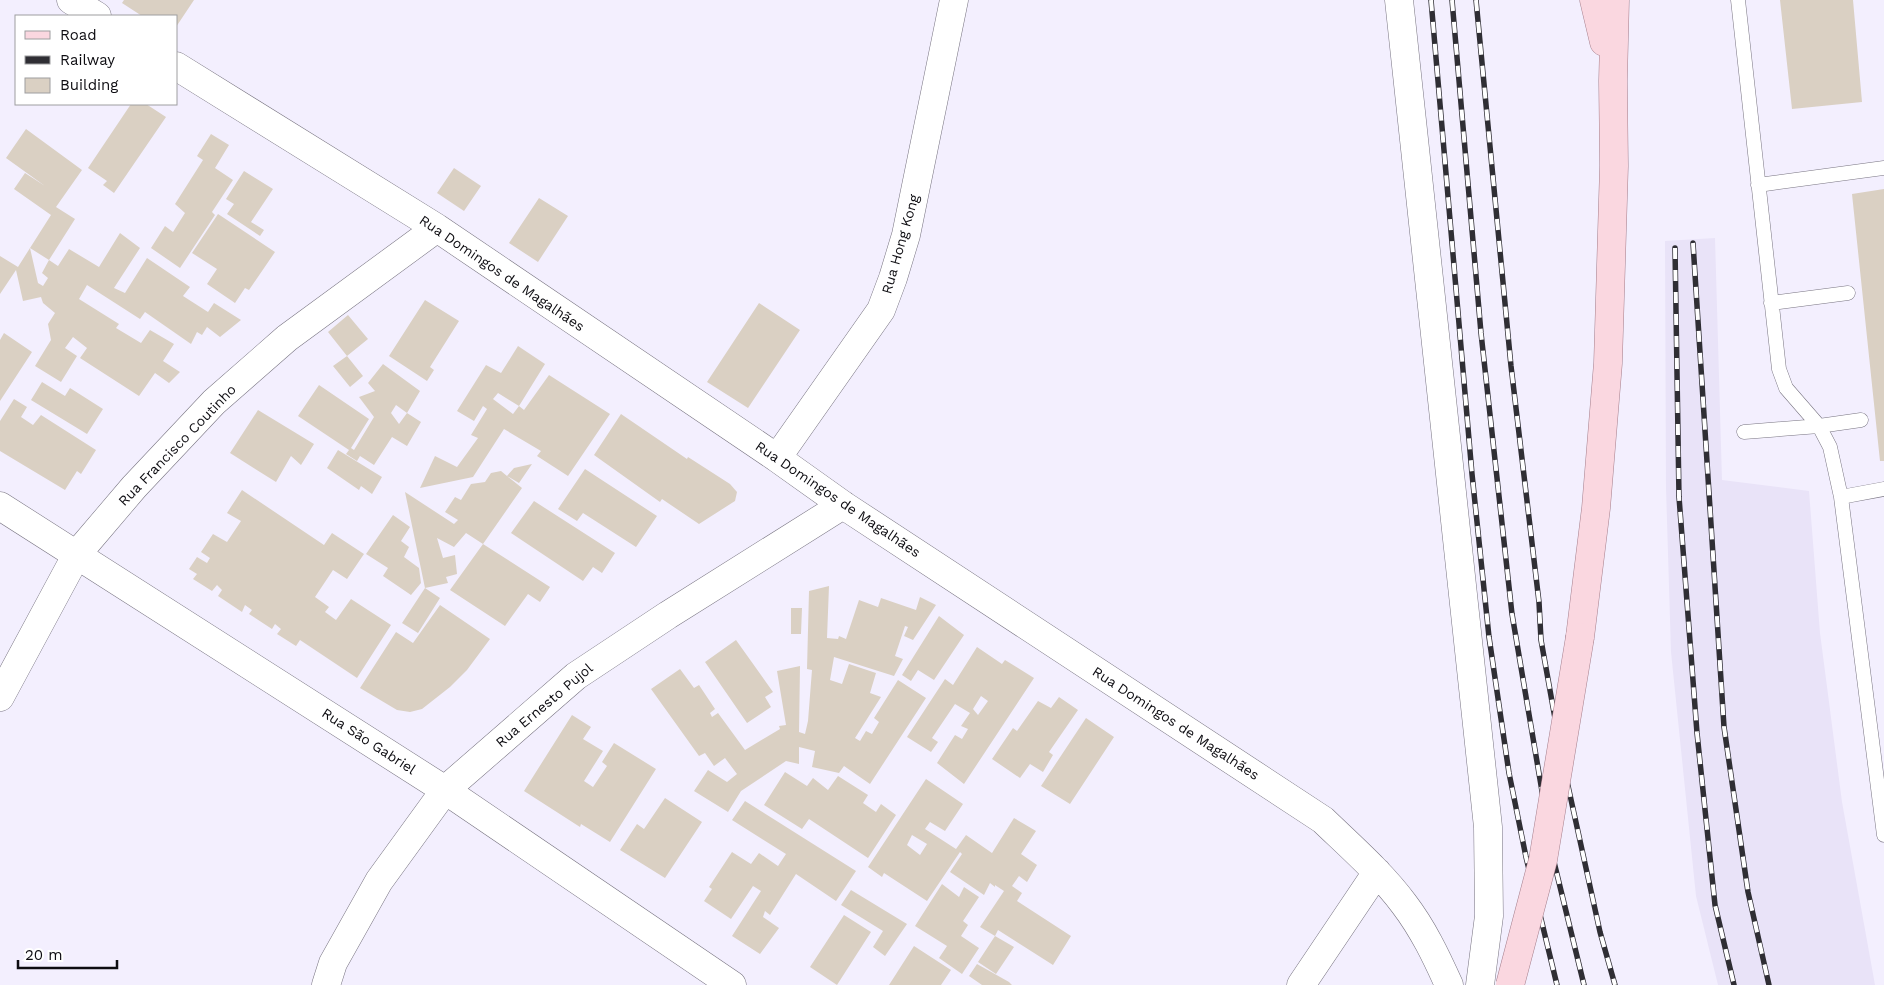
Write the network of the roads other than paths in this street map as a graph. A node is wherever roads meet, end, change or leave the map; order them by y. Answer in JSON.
{"nodes":[{"id":1,"x":71,"y":0,"type":"edge"},
{"id":2,"x":954,"y":0,"type":"edge"},
{"id":3,"x":1399,"y":0,"type":"edge"},
{"id":4,"x":1594,"y":0,"type":"edge"},
{"id":5,"x":1615,"y":0,"type":"edge"},
{"id":6,"x":1738,"y":0,"type":"edge"},
{"id":7,"x":95,"y":15,"type":"edge"},
{"id":8,"x":178,"y":67,"type":"edge"},
{"id":9,"x":1613,"y":81,"type":"junction"},
{"id":10,"x":1884,"y":168,"type":"edge"},
{"id":11,"x":1758,"y":185,"type":"junction"},
{"id":12,"x":437,"y":228,"type":"junction"},
{"id":13,"x":1848,"y":293,"type":"dead end"},
{"id":14,"x":1771,"y":303,"type":"junction"},
{"id":15,"x":1861,"y":420,"type":"dead end"},
{"id":16,"x":1819,"y":426,"type":"junction"},
{"id":17,"x":1744,"y":432,"type":"dead end"},
{"id":18,"x":777,"y":458,"type":"junction"},
{"id":19,"x":1884,"y":489,"type":"edge"},
{"id":20,"x":1841,"y":497,"type":"junction"},
{"id":21,"x":843,"y":505,"type":"junction"},
{"id":22,"x":0,"y":506,"type":"edge"},
{"id":23,"x":77,"y":554,"type":"junction"},
{"id":24,"x":0,"y":697,"type":"edge"},
{"id":25,"x":445,"y":790,"type":"junction"},
{"id":26,"x":1884,"y":835,"type":"edge"},
{"id":27,"x":1377,"y":872,"type":"junction"},
{"id":28,"x":326,"y":985,"type":"edge"},
{"id":29,"x":732,"y":985,"type":"edge"},
{"id":30,"x":1301,"y":985,"type":"edge"},
{"id":31,"x":1449,"y":985,"type":"edge"},
{"id":32,"x":1480,"y":985,"type":"edge"},
{"id":33,"x":1510,"y":985,"type":"edge"}],
"edges":[{"from":1,"to":7,"type":"street"},
{"from":2,"to":18,"type":"street","name":"Rua Hong Kong"},
{"from":3,"to":32,"type":"street"},
{"from":4,"to":9,"type":"main road"},
{"from":5,"to":9,"type":"main road"},
{"from":6,"to":11,"type":"lane"},
{"from":8,"to":12,"type":"street","name":"Rua Domingos de Magalhães"},
{"from":9,"to":33,"type":"main road","bridge":true},
{"from":10,"to":11,"type":"lane"},
{"from":11,"to":14,"type":"lane"},
{"from":12,"to":18,"type":"street","name":"Rua Domingos de Magalhães"},
{"from":12,"to":23,"type":"street","name":"Rua Francisco Coutinho"},
{"from":13,"to":14,"type":"lane"},
{"from":14,"to":16,"type":"lane"},
{"from":15,"to":16,"type":"lane"},
{"from":16,"to":17,"type":"lane"},
{"from":16,"to":20,"type":"lane"},
{"from":18,"to":21,"type":"street","name":"Rua Domingos de Magalhães"},
{"from":19,"to":20,"type":"lane"},
{"from":20,"to":26,"type":"lane"},
{"from":21,"to":25,"type":"street","name":"Rua Ernesto Pujol"},
{"from":21,"to":27,"type":"street","name":"Rua Domingos de Magalhães"},
{"from":22,"to":23,"type":"street","name":"Rua São Gabriel"},
{"from":23,"to":24,"type":"street","name":"Rua Francisco Coutinho"},
{"from":23,"to":25,"type":"street","name":"Rua São Gabriel"},
{"from":25,"to":28,"type":"street","name":"Rua Ernesto Pujol"},
{"from":25,"to":29,"type":"street","name":"Rua São Gabriel"},
{"from":27,"to":30,"type":"street"},
{"from":27,"to":31,"type":"street","name":"Rua Domingos de Magalhães"}]}
